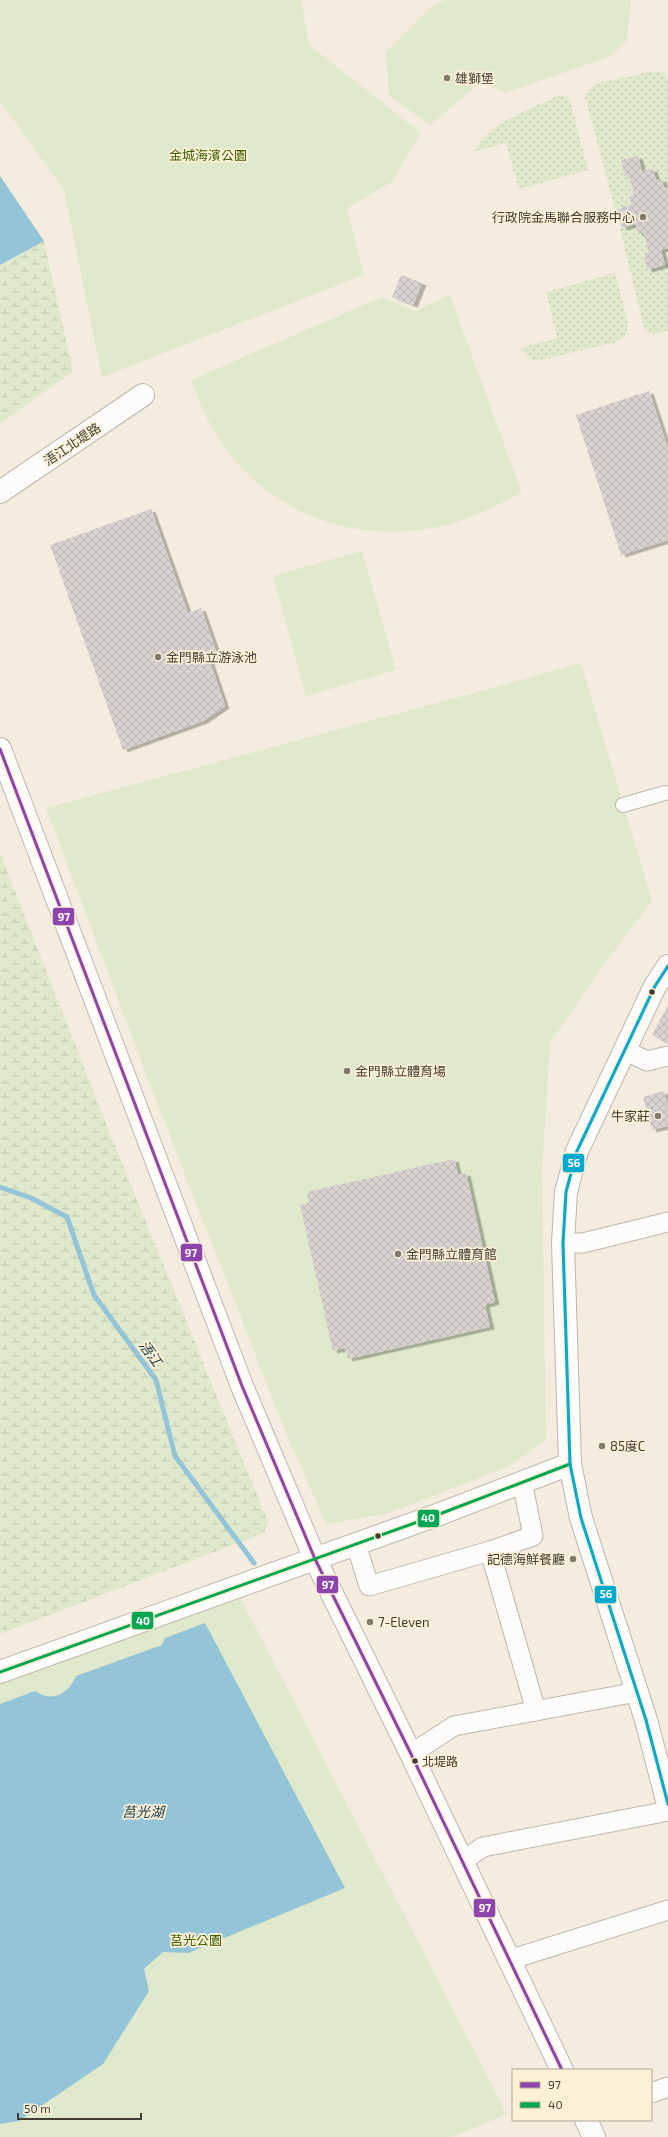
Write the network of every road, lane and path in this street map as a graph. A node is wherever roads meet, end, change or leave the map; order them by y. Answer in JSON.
{"nodes":[{"id":1,"x":143,"y":395,"type":"dead end"},
{"id":2,"x":0,"y":492,"type":"edge"},
{"id":3,"x":0,"y":749,"type":"edge"},
{"id":4,"x":665,"y":793,"type":"dead end"},
{"id":5,"x":623,"y":805,"type":"dead end"},
{"id":6,"x":668,"y":966,"type":"edge"},
{"id":7,"x":624,"y":1050,"type":"junction"},
{"id":8,"x":668,"y":1056,"type":"edge"},
{"id":9,"x":668,"y":1222,"type":"edge"},
{"id":10,"x":564,"y":1243,"type":"junction"},
{"id":11,"x":570,"y":1464,"type":"junction"},
{"id":12,"x":522,"y":1481,"type":"junction"},
{"id":13,"x":356,"y":1544,"type":"junction"},
{"id":14,"x":490,"y":1552,"type":"junction"},
{"id":15,"x":315,"y":1559,"type":"junction"},
{"id":16,"x":0,"y":1672,"type":"edge"},
{"id":17,"x":637,"y":1692,"type":"junction"},
{"id":18,"x":536,"y":1711,"type":"junction"},
{"id":19,"x":411,"y":1754,"type":"junction"},
{"id":20,"x":668,"y":1804,"type":"edge"},
{"id":21,"x":668,"y":1811,"type":"edge"},
{"id":22,"x":462,"y":1861,"type":"junction"},
{"id":23,"x":668,"y":1910,"type":"edge"},
{"id":24,"x":509,"y":1960,"type":"junction"},
{"id":25,"x":562,"y":2069,"type":"edge"},
{"id":26,"x":668,"y":2087,"type":"edge"},
{"id":27,"x":652,"y":2093,"type":"edge"},
{"id":28,"x":586,"y":2121,"type":"edge"},
{"id":29,"x":594,"y":2137,"type":"edge"}],
"edges":[{"from":1,"to":2,"type":"street","name":"浯江北堤路"},
{"from":3,"to":15,"type":"street"},
{"from":4,"to":5,"type":"street"},
{"from":6,"to":7,"type":"street"},
{"from":7,"to":8,"type":"street"},
{"from":7,"to":10,"type":"street"},
{"from":9,"to":10,"type":"street"},
{"from":10,"to":11,"type":"street"},
{"from":11,"to":12,"type":"street"},
{"from":11,"to":17,"type":"street"},
{"from":12,"to":13,"type":"street"},
{"from":12,"to":14,"type":"street"},
{"from":13,"to":14,"type":"street"},
{"from":13,"to":15,"type":"street"},
{"from":14,"to":18,"type":"street"},
{"from":15,"to":16,"type":"street"},
{"from":15,"to":19,"type":"street"},
{"from":17,"to":18,"type":"street"},
{"from":17,"to":20,"type":"street"},
{"from":18,"to":19,"type":"street"},
{"from":19,"to":22,"type":"street"},
{"from":21,"to":22,"type":"street"},
{"from":22,"to":24,"type":"street"},
{"from":23,"to":24,"type":"street"},
{"from":24,"to":25,"type":"street"},
{"from":26,"to":27,"type":"street"},
{"from":28,"to":29,"type":"street"}]}
